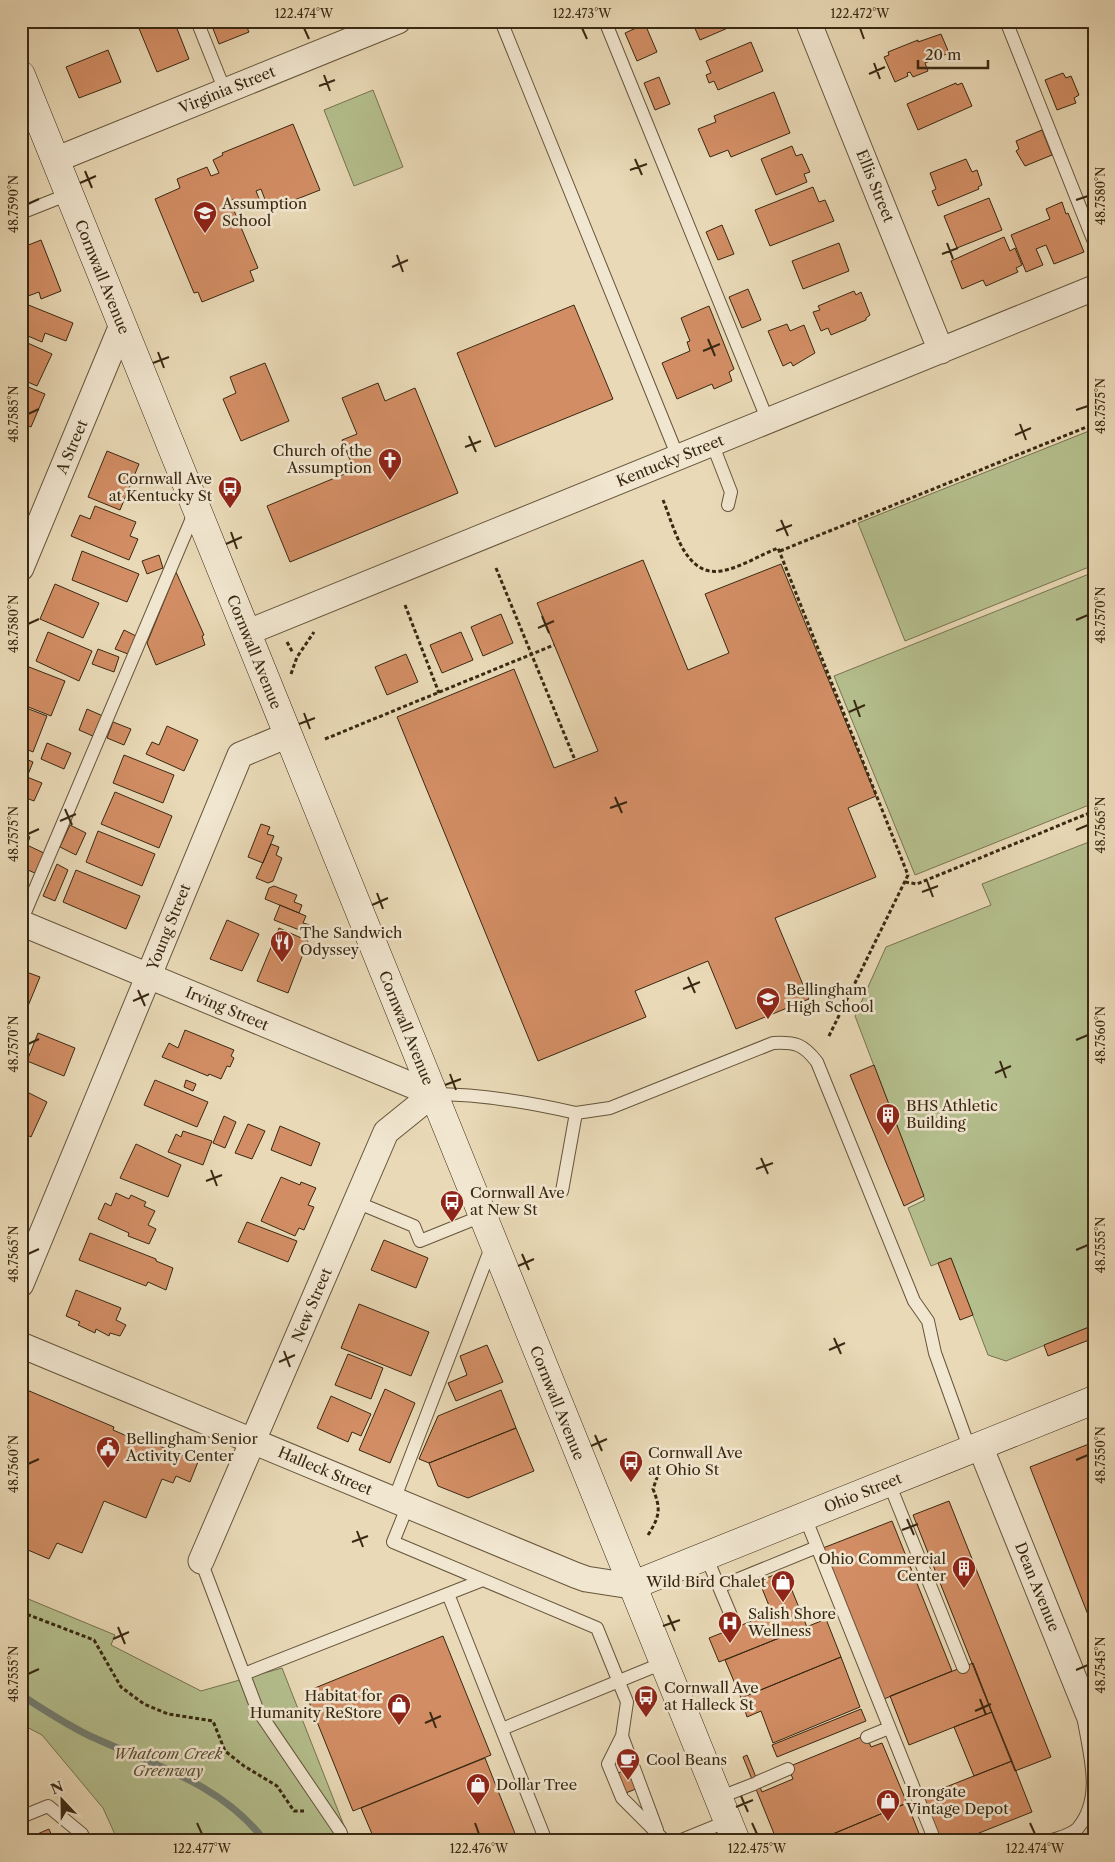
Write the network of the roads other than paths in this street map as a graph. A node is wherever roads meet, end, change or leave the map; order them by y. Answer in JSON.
{"nodes":[{"id":1,"x":197,"y":21,"type":"edge"},
{"id":2,"x":398,"y":21,"type":"edge"},
{"id":3,"x":501,"y":21,"type":"edge"},
{"id":4,"x":605,"y":21,"type":"edge"},
{"id":5,"x":808,"y":21,"type":"edge"},
{"id":6,"x":1008,"y":26,"type":"dead end"},
{"id":7,"x":24,"y":89,"type":"edge"},
{"id":8,"x":225,"y":91,"type":"junction"},
{"id":9,"x":55,"y":160,"type":"junction"},
{"id":10,"x":69,"y":194,"type":"junction"},
{"id":11,"x":21,"y":213,"type":"edge"},
{"id":12,"x":1094,"y":242,"type":"edge"},
{"id":13,"x":1094,"y":288,"type":"edge"},
{"id":14,"x":122,"y":325,"type":"junction"},
{"id":15,"x":941,"y":350,"type":"junction"},
{"id":16,"x":768,"y":421,"type":"junction"},
{"id":17,"x":712,"y":443,"type":"junction"},
{"id":18,"x":678,"y":457,"type":"junction"},
{"id":19,"x":728,"y":505,"type":"dead end"},
{"id":20,"x":196,"y":509,"type":"junction"},
{"id":21,"x":21,"y":568,"type":"edge"},
{"id":22,"x":246,"y":633,"type":"junction"},
{"id":23,"x":288,"y":735,"type":"junction"},
{"id":24,"x":21,"y":923,"type":"edge"},
{"id":25,"x":149,"y":976,"type":"junction"},
{"id":26,"x":433,"y":1094,"type":"junction"},
{"id":27,"x":576,"y":1113,"type":"junction"},
{"id":28,"x":562,"y":1190,"type":"dead end"},
{"id":29,"x":356,"y":1202,"type":"junction"},
{"id":30,"x":482,"y":1216,"type":"junction"},
{"id":31,"x":493,"y":1244,"type":"junction"},
{"id":32,"x":21,"y":1284,"type":"edge"},
{"id":33,"x":21,"y":1344,"type":"edge"},
{"id":34,"x":1094,"y":1400,"type":"edge"},
{"id":35,"x":253,"y":1441,"type":"junction"},
{"id":36,"x":975,"y":1448,"type":"junction"},
{"id":37,"x":888,"y":1483,"type":"junction"},
{"id":38,"x":401,"y":1503,"type":"junction"},
{"id":39,"x":804,"y":1517,"type":"junction"},
{"id":40,"x":817,"y":1547,"type":"junction"},
{"id":41,"x":706,"y":1556,"type":"junction"},
{"id":42,"x":201,"y":1561,"type":"joint"},
{"id":43,"x":483,"y":1580,"type":"junction"},
{"id":44,"x":631,"y":1586,"type":"junction"},
{"id":45,"x":719,"y":1587,"type":"junction"},
{"id":46,"x":448,"y":1594,"type":"junction"},
{"id":47,"x":732,"y":1618,"type":"dead end"},
{"id":48,"x":663,"y":1663,"type":"junction"},
{"id":49,"x":962,"y":1667,"type":"dead end"},
{"id":50,"x":244,"y":1674,"type":"junction"},
{"id":51,"x":619,"y":1681,"type":"junction"},
{"id":52,"x":1080,"y":1692,"type":"junction"},
{"id":53,"x":890,"y":1719,"type":"junction"},
{"id":54,"x":1094,"y":1728,"type":"edge"},
{"id":55,"x":502,"y":1729,"type":"junction"},
{"id":56,"x":622,"y":1736,"type":"junction"},
{"id":57,"x":867,"y":1737,"type":"dead end"},
{"id":58,"x":788,"y":1769,"type":"dead end"},
{"id":59,"x":21,"y":1817,"type":"edge"},
{"id":60,"x":727,"y":1820,"type":"edge"},
{"id":61,"x":662,"y":1838,"type":"edge"},
{"id":62,"x":86,"y":1841,"type":"edge"},
{"id":63,"x":344,"y":1841,"type":"edge"},
{"id":64,"x":546,"y":1841,"type":"edge"},
{"id":65,"x":679,"y":1841,"type":"edge"},
{"id":66,"x":935,"y":1841,"type":"edge"},
{"id":67,"x":1050,"y":1841,"type":"edge"}],
"edges":[{"from":1,"to":8,"type":"lane"},
{"from":2,"to":8,"type":"street","name":"Virginia Street"},
{"from":3,"to":18,"type":"lane"},
{"from":4,"to":16,"type":"lane"},
{"from":5,"to":15,"type":"street","name":"Ellis Street"},
{"from":6,"to":12,"type":"lane"},
{"from":7,"to":9,"type":"street","name":"Cornwall Avenue"},
{"from":8,"to":9,"type":"street","name":"Virginia Street"},
{"from":9,"to":10,"type":"street","name":"Cornwall Avenue"},
{"from":10,"to":11,"type":"lane"},
{"from":10,"to":14,"type":"street","name":"Cornwall Avenue"},
{"from":13,"to":15,"type":"street","name":"Kentucky Street"},
{"from":14,"to":20,"type":"street","name":"Cornwall Avenue"},
{"from":14,"to":21,"type":"street","name":"A Street"},
{"from":15,"to":16,"type":"street","name":"Kentucky Street"},
{"from":16,"to":17,"type":"street","name":"Kentucky Street"},
{"from":17,"to":18,"type":"street","name":"Kentucky Street"},
{"from":17,"to":19,"type":"lane"},
{"from":18,"to":22,"type":"street","name":"Kentucky Street"},
{"from":20,"to":22,"type":"street","name":"Cornwall Avenue"},
{"from":20,"to":24,"type":"lane"},
{"from":22,"to":23,"type":"street","name":"Cornwall Avenue"},
{"from":23,"to":25,"type":"street","name":"Young Street"},
{"from":23,"to":26,"type":"street","name":"Cornwall Avenue"},
{"from":24,"to":25,"type":"street","name":"Irving Street"},
{"from":25,"to":26,"type":"street","name":"Irving Street"},
{"from":25,"to":32,"type":"street","name":"Young Street"},
{"from":26,"to":27,"type":"lane"},
{"from":26,"to":29,"type":"street","name":"New Street"},
{"from":26,"to":30,"type":"street","name":"Cornwall Avenue"},
{"from":27,"to":28,"type":"lane"},
{"from":27,"to":36,"type":"lane"},
{"from":29,"to":30,"type":"lane"},
{"from":29,"to":35,"type":"street","name":"New Street"},
{"from":30,"to":31,"type":"street","name":"Cornwall Avenue"},
{"from":31,"to":38,"type":"lane"},
{"from":31,"to":44,"type":"street","name":"Cornwall Avenue"},
{"from":33,"to":35,"type":"street","name":"Halleck Street"},
{"from":34,"to":36,"type":"street","name":"Ohio Street"},
{"from":35,"to":38,"type":"street","name":"Halleck Street"},
{"from":35,"to":42,"type":"street","name":"New Street"},
{"from":36,"to":37,"type":"street","name":"Ohio Street"},
{"from":36,"to":52,"type":"street","name":"Dean Avenue"},
{"from":37,"to":39,"type":"street","name":"Ohio Street"},
{"from":37,"to":49,"type":"lane"},
{"from":38,"to":43,"type":"lane"},
{"from":38,"to":44,"type":"street","name":"Halleck Street"},
{"from":39,"to":40,"type":"lane"},
{"from":39,"to":41,"type":"street","name":"Ohio Street"},
{"from":40,"to":45,"type":"lane"},
{"from":40,"to":53,"type":"lane"},
{"from":41,"to":44,"type":"street","name":"Ohio Street"},
{"from":41,"to":45,"type":"lane"},
{"from":42,"to":50,"type":"lane"},
{"from":43,"to":46,"type":"lane"},
{"from":43,"to":51,"type":"lane"},
{"from":44,"to":48,"type":"street","name":"Cornwall Avenue"},
{"from":45,"to":47,"type":"lane"},
{"from":46,"to":50,"type":"lane"},
{"from":46,"to":55,"type":"lane"},
{"from":48,"to":51,"type":"lane"},
{"from":48,"to":60,"type":"street","name":"Cornwall Avenue"},
{"from":50,"to":63,"type":"lane"},
{"from":51,"to":55,"type":"lane"},
{"from":51,"to":56,"type":"lane"},
{"from":52,"to":54,"type":"street","name":"Dean Avenue"},
{"from":52,"to":67,"type":"lane"},
{"from":53,"to":57,"type":"lane"},
{"from":53,"to":66,"type":"lane"},
{"from":55,"to":64,"type":"lane"},
{"from":56,"to":61,"type":"lane"},
{"from":56,"to":61,"type":"lane"},
{"from":58,"to":60,"type":"lane"},
{"from":59,"to":62,"type":"lane"},
{"from":60,"to":65,"type":"lane"}]}
